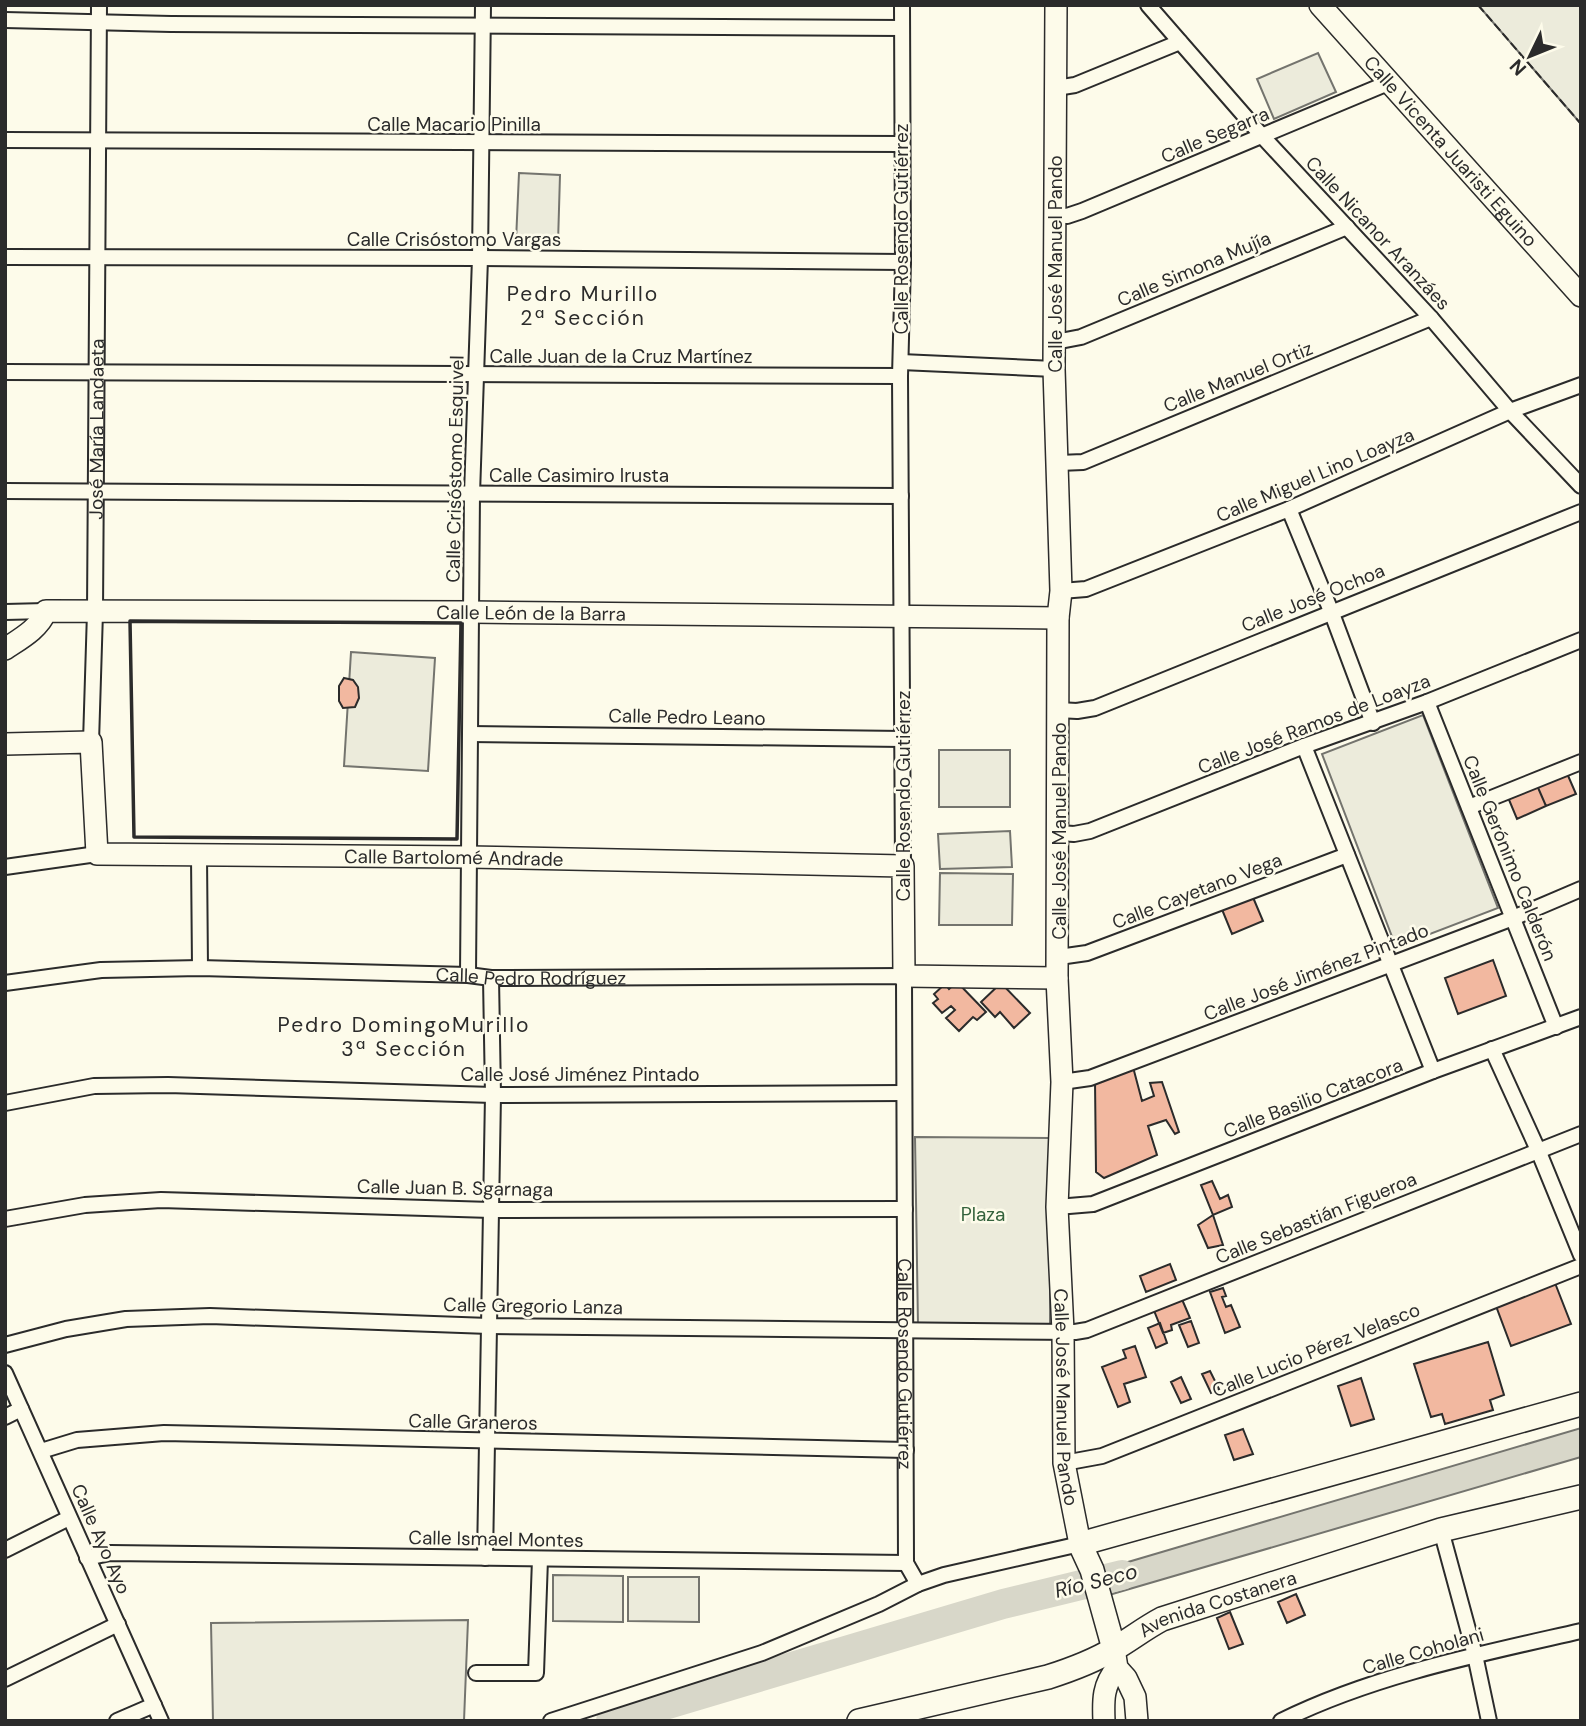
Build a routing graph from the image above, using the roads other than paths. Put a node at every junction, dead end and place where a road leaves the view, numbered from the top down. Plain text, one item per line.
1 (99, 5) edge
2 (483, 5) edge
3 (902, 5) edge
4 (1056, 5) edge
5 (1148, 5) edge
6 (1320, 5) edge
7 (5, 20) edge
8 (100, 22) junction
9 (483, 25) junction
10 (902, 29) junction
11 (1180, 41) junction
12 (1388, 83) junction
13 (1056, 88) junction
14 (1262, 136) junction
15 (5, 140) edge
16 (100, 141) junction
17 (482, 143) junction
18 (902, 144) junction
19 (1054, 215) junction
20 (1347, 227) junction
21 (5, 257) edge
22 (98, 258) junction
23 (480, 258) junction
24 (903, 262) junction
25 (1581, 296) edge
26 (1432, 318) junction
27 (1055, 342) junction
28 (901, 369) junction
29 (1054, 369) junction
30 (5, 372) edge
31 (97, 373) junction
32 (476, 374) junction
33 (1581, 385) edge
34 (1510, 411) junction
35 (1059, 463) junction
36 (1581, 486) edge
37 (5, 491) edge
38 (95, 493) junction
39 (472, 494) junction
40 (901, 496) junction
41 (1289, 509) junction
42 (1581, 512) edge
43 (1061, 591) junction
44 (46, 611) junction
45 (1331, 611) junction
46 (5, 612) edge
47 (95, 612) junction
48 (471, 612) junction
49 (902, 615) junction
50 (1058, 618) junction
51 (1581, 640) edge
52 (5, 649) edge
53 (1427, 702) junction
54 (1058, 710) junction
55 (1373, 723) junction
56 (470, 734) junction
57 (903, 739) junction
58 (91, 742) junction
59 (5, 744) edge
60 (1304, 746) junction
61 (1581, 762) edge
62 (1469, 807) junction
63 (1059, 833) junction
64 (97, 854) junction
65 (1347, 855) junction
66 (199, 856) junction
67 (469, 858) junction
68 (903, 866) junction
69 (5, 867) edge
70 (1581, 889) edge
71 (1513, 918) junction
72 (1391, 964) junction
73 (1058, 967) junction
74 (200, 968) junction
75 (468, 975) junction
76 (904, 976) junction
77 (491, 978) junction
78 (5, 984) edge
79 (1581, 1017) edge
80 (1556, 1027) junction
81 (1492, 1049) junction
82 (1433, 1071) junction
83 (1062, 1082) junction
84 (904, 1093) junction
85 (492, 1095) junction
86 (5, 1104) edge
87 (1581, 1134) edge
88 (1538, 1150) junction
89 (1057, 1207) junction
90 (905, 1209) junction
91 (491, 1210) junction
92 (5, 1219) edge
93 (1581, 1255) edge
94 (1581, 1266) edge
95 (489, 1326) junction
96 (905, 1330) junction
97 (1063, 1331) junction
98 (5, 1345) edge
99 (5, 1373) edge
100 (1581, 1404) edge
101 (22, 1409) junction
102 (5, 1417) edge
103 (487, 1441) junction
104 (906, 1450) junction
105 (41, 1451) junction
106 (1064, 1463) junction
107 (1581, 1497) edge
108 (69, 1518) junction
109 (1441, 1530) junction
110 (1080, 1544) junction
111 (5, 1550) edge
112 (87, 1558) junction
113 (485, 1558) junction
114 (540, 1559) junction
115 (906, 1563) junction
116 (918, 1584) junction
117 (118, 1624) junction
118 (1581, 1631) edge
119 (1475, 1655) junction
120 (1115, 1658) junction
121 (476, 1673) dead end
122 (5, 1679) edge
123 (154, 1705) junction
124 (117, 1721) edge
125 (161, 1721) edge
126 (551, 1721) edge
127 (859, 1721) edge
128 (1104, 1721) edge
129 (1137, 1721) edge
130 (1281, 1721) edge
131 (1489, 1721) edge

1 - 8 street, José María Landaeta
2 - 9 street, Calle Crisóstomo Esquivel
3 - 10 street, Calle Rosendo Gutiérrez
4 - 13 street, Calle José Manuel Pando
5 - 11 street, Calle Nicanor Aranzáes
6 - 12 street, Calle Vicenta Juaristi Eguino
7 - 8 street
8 - 9 street
8 - 16 street, José María Landaeta
9 - 10 street
9 - 17 street, Calle Crisóstomo Esquivel
10 - 18 street, Calle Rosendo Gutiérrez
11 - 13 street
11 - 14 street, Calle Nicanor Aranzáes
12 - 14 street, Calle Segarra
12 - 25 street, Calle Vicenta Juaristi Eguino
13 - 19 street, Calle José Manuel Pando
14 - 19 street, Calle Segarra
14 - 20 street, Calle Nicanor Aranzáes
15 - 16 street, Calle Macario Pinilla
16 - 17 street, Calle Macario Pinilla
16 - 22 street, José María Landaeta
17 - 18 street, Calle Macario Pinilla
17 - 23 street, Calle Crisóstomo Esquivel
18 - 24 street, Calle Rosendo Gutiérrez
19 - 27 street, Calle José Manuel Pando
20 - 26 street, Calle Nicanor Aranzáes
20 - 27 street, Calle Simona Mujía
21 - 22 street, Calle Crisóstomo Vargas
22 - 23 street, Calle Crisóstomo Vargas
22 - 31 street, José María Landaeta
23 - 24 street, Calle Crisóstomo Vargas
23 - 32 street, Calle Crisóstomo Esquivel
24 - 28 street, Calle Rosendo Gutiérrez
26 - 34 street, Calle Nicanor Aranzáes
26 - 35 street, Calle Manuel Ortiz
27 - 29 street, Calle José Manuel Pando
28 - 29 street, Calle Juan de la Cruz Martínez
28 - 32 street, Calle Juan de la Cruz Martínez
28 - 40 street, Calle Rosendo Gutiérrez
29 - 35 street, Calle José Manuel Pando
30 - 31 street, Calle Juan de la Cruz Martínez
31 - 32 street, Calle Juan de la Cruz Martínez
31 - 38 street, José María Landaeta
32 - 39 street, Calle Crisóstomo Esquivel
33 - 34 street, Calle Miguel Lino Loayza
34 - 36 street, Calle Nicanor Aranzáes
34 - 41 street, Calle Miguel Lino Loayza
35 - 43 street, Calle José Manuel Pando
37 - 38 street, Calle Casimiro Irusta
38 - 39 street, Calle Casimiro Irusta
38 - 47 street, José María Landaeta
39 - 40 street, Calle Casimiro Irusta
39 - 48 street, Calle Crisóstomo Esquivel
40 - 49 street, Calle Rosendo Gutiérrez
41 - 43 street, Calle Miguel Lino Loayza
41 - 45 street
42 - 45 street, Calle José Ochoa
43 - 50 street, Calle José Manuel Pando
44 - 46 street, Calle León de la Barra
44 - 47 street, Calle León de la Barra
44 - 52 street
45 - 54 street, Calle José Ochoa
45 - 55 street
47 - 48 street, Calle León de la Barra
47 - 58 street, José María Landaeta
48 - 49 street, Calle León de la Barra
48 - 56 street, Calle Crisóstomo Esquivel
49 - 50 street, Calle León de la Barra
49 - 57 street, Calle Rosendo Gutiérrez
50 - 54 street, Calle José Manuel Pando
51 - 53 street, Calle José Ramos de Loayza
53 - 55 street, Calle José Ramos de Loayza
53 - 62 street, Calle Gerónimo Calderón
54 - 63 street, Calle José Manuel Pando
55 - 60 street, Calle José Ramos de Loayza
56 - 57 street, Calle Pedro Leano
56 - 67 street, Calle Crisóstomo Esquivel
57 - 68 street, Calle Rosendo Gutiérrez
58 - 59 street
58 - 64 street, José María Landaeta
60 - 63 street, Calle José Ramos de Loayza
60 - 65 street
61 - 62 street
62 - 71 street, Calle Gerónimo Calderón
63 - 73 street, Calle José Manuel Pando
64 - 66 street, Calle Bartolomé Andrade
64 - 69 street, Calle Bartolomé Andrade
65 - 72 street
65 - 73 street, Calle Cayetano Vega
66 - 67 street, Calle Bartolomé Andrade
66 - 74 street
67 - 68 street, Calle Bartolomé Andrade
67 - 75 street, Calle Crisóstomo Esquivel
68 - 76 street, Calle Rosendo Gutiérrez
70 - 71 street, Calle José Jiménez Pintado
71 - 72 street, Calle José Jiménez Pintado
71 - 80 street, Calle Gerónimo Calderón
72 - 82 street
72 - 83 street, Calle José Jiménez Pintado
73 - 76 street, Calle Pedro Rodríguez
73 - 83 street, Calle José Manuel Pando
74 - 75 street, Calle Pedro Rodríguez
74 - 78 street, Calle Pedro Rodríguez
75 - 77 street, Calle Pedro Rodríguez
76 - 77 street, Calle Pedro Rodríguez
76 - 84 street, Calle Rosendo Gutiérrez
77 - 85 street
79 - 80 street, Calle Basilio Catacora
80 - 81 street, Calle Basilio Catacora
81 - 82 street, Calle Basilio Catacora
81 - 88 street
82 - 89 street, Calle Basilio Catacora
83 - 89 street, Calle José Manuel Pando
84 - 85 street, Calle José Jiménez Pintado
84 - 90 street, Calle Rosendo Gutiérrez
85 - 86 street, Calle José Jiménez Pintado
85 - 91 street
87 - 88 street, Calle Sebastián Figueroa
88 - 93 street
88 - 97 street, Calle Sebastián Figueroa
89 - 97 street, Calle José Manuel Pando
90 - 91 street, Calle Juan B. Sgarnaga
90 - 96 street, Calle Rosendo Gutiérrez
91 - 92 street, Calle Juan B. Sgarnaga
91 - 95 street
94 - 106 street, Calle Lucio Pérez Velasco
95 - 96 street, Calle Gregorio Lanza
95 - 98 street, Calle Gregorio Lanza
95 - 103 street
96 - 97 street, Calle Gregorio Lanza
96 - 104 street, Calle Rosendo Gutiérrez
97 - 106 street, Calle José Manuel Pando
99 - 101 street, Calle Ayo Ayo
100 - 110 main road
101 - 102 street
101 - 105 street, Calle Ayo Ayo
103 - 104 street, Calle Graneros
103 - 105 street, Calle Graneros
103 - 113 street
104 - 115 street, Calle Rosendo Gutiérrez
105 - 108 street, Calle Ayo Ayo
106 - 110 street, Calle José Manuel Pando
107 - 109 main road, Avenida Costanera
108 - 111 street
108 - 112 street, Calle Ayo Ayo
109 - 119 street
109 - 120 main road, Avenida Costanera
110 - 116 street
110 - 120 main road, Calle José Manuel Pando
112 - 113 street, Calle Ismael Montes
112 - 117 street, Calle Ayo Ayo
113 - 114 street, Calle Ismael Montes
114 - 115 street, Calle Ismael Montes
114 - 121 street
115 - 116 street, Calle Rosendo Gutiérrez
116 - 126 street
117 - 122 street
117 - 123 street, Calle Ayo Ayo
118 - 119 street, Calle Coholani
119 - 130 street, Calle Coholani
119 - 131 street
120 - 127 main road, Avenida Costanera
120 - 128 street
120 - 129 street
123 - 124 street
123 - 125 street, Calle Ayo Ayo

